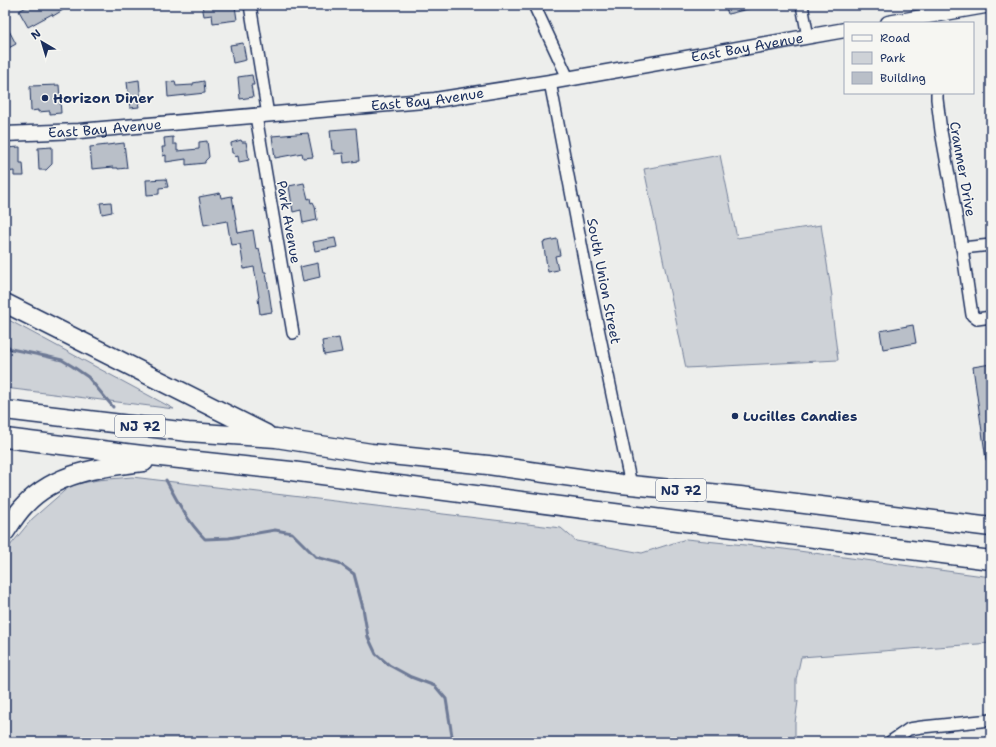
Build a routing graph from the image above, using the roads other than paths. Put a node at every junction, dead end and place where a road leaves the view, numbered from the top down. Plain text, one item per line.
1 (250, 5) edge
2 (534, 5) edge
3 (802, 5) edge
4 (991, 5) edge
5 (940, 19) edge
6 (901, 22) edge
7 (844, 30) edge
8 (808, 37) junction
9 (568, 78) junction
10 (550, 82) junction
11 (937, 94) edge
12 (262, 116) junction
13 (5, 134) edge
14 (991, 245) edge
15 (962, 248) junction
16 (5, 303) edge
17 (991, 317) edge
18 (293, 332) dead end
19 (5, 410) edge
20 (5, 438) edge
21 (276, 438) junction
22 (176, 458) junction
23 (631, 485) junction
24 (991, 527) edge
25 (5, 532) edge
26 (991, 560) edge
27 (991, 720) edge
28 (890, 742) edge

1 - 12 street, Park Avenue
2 - 9 street
3 - 8 street
4 - 5 street
5 - 6 street
7 - 8 street, East Bay Avenue
8 - 9 street, East Bay Avenue
9 - 10 street, East Bay Avenue
10 - 12 street, East Bay Avenue
10 - 23 street, South Union Street
11 - 15 street, Cranmer Drive
12 - 13 street, East Bay Avenue
12 - 18 street, Park Avenue
14 - 15 street
15 - 17 street, Cranmer Drive
16 - 21 highway
19 - 21 highway, NJ 72
20 - 22 highway, NJ 72
21 - 23 highway, NJ 72
22 - 25 highway
22 - 26 highway, NJ 72
23 - 24 highway, NJ 72
27 - 28 street

